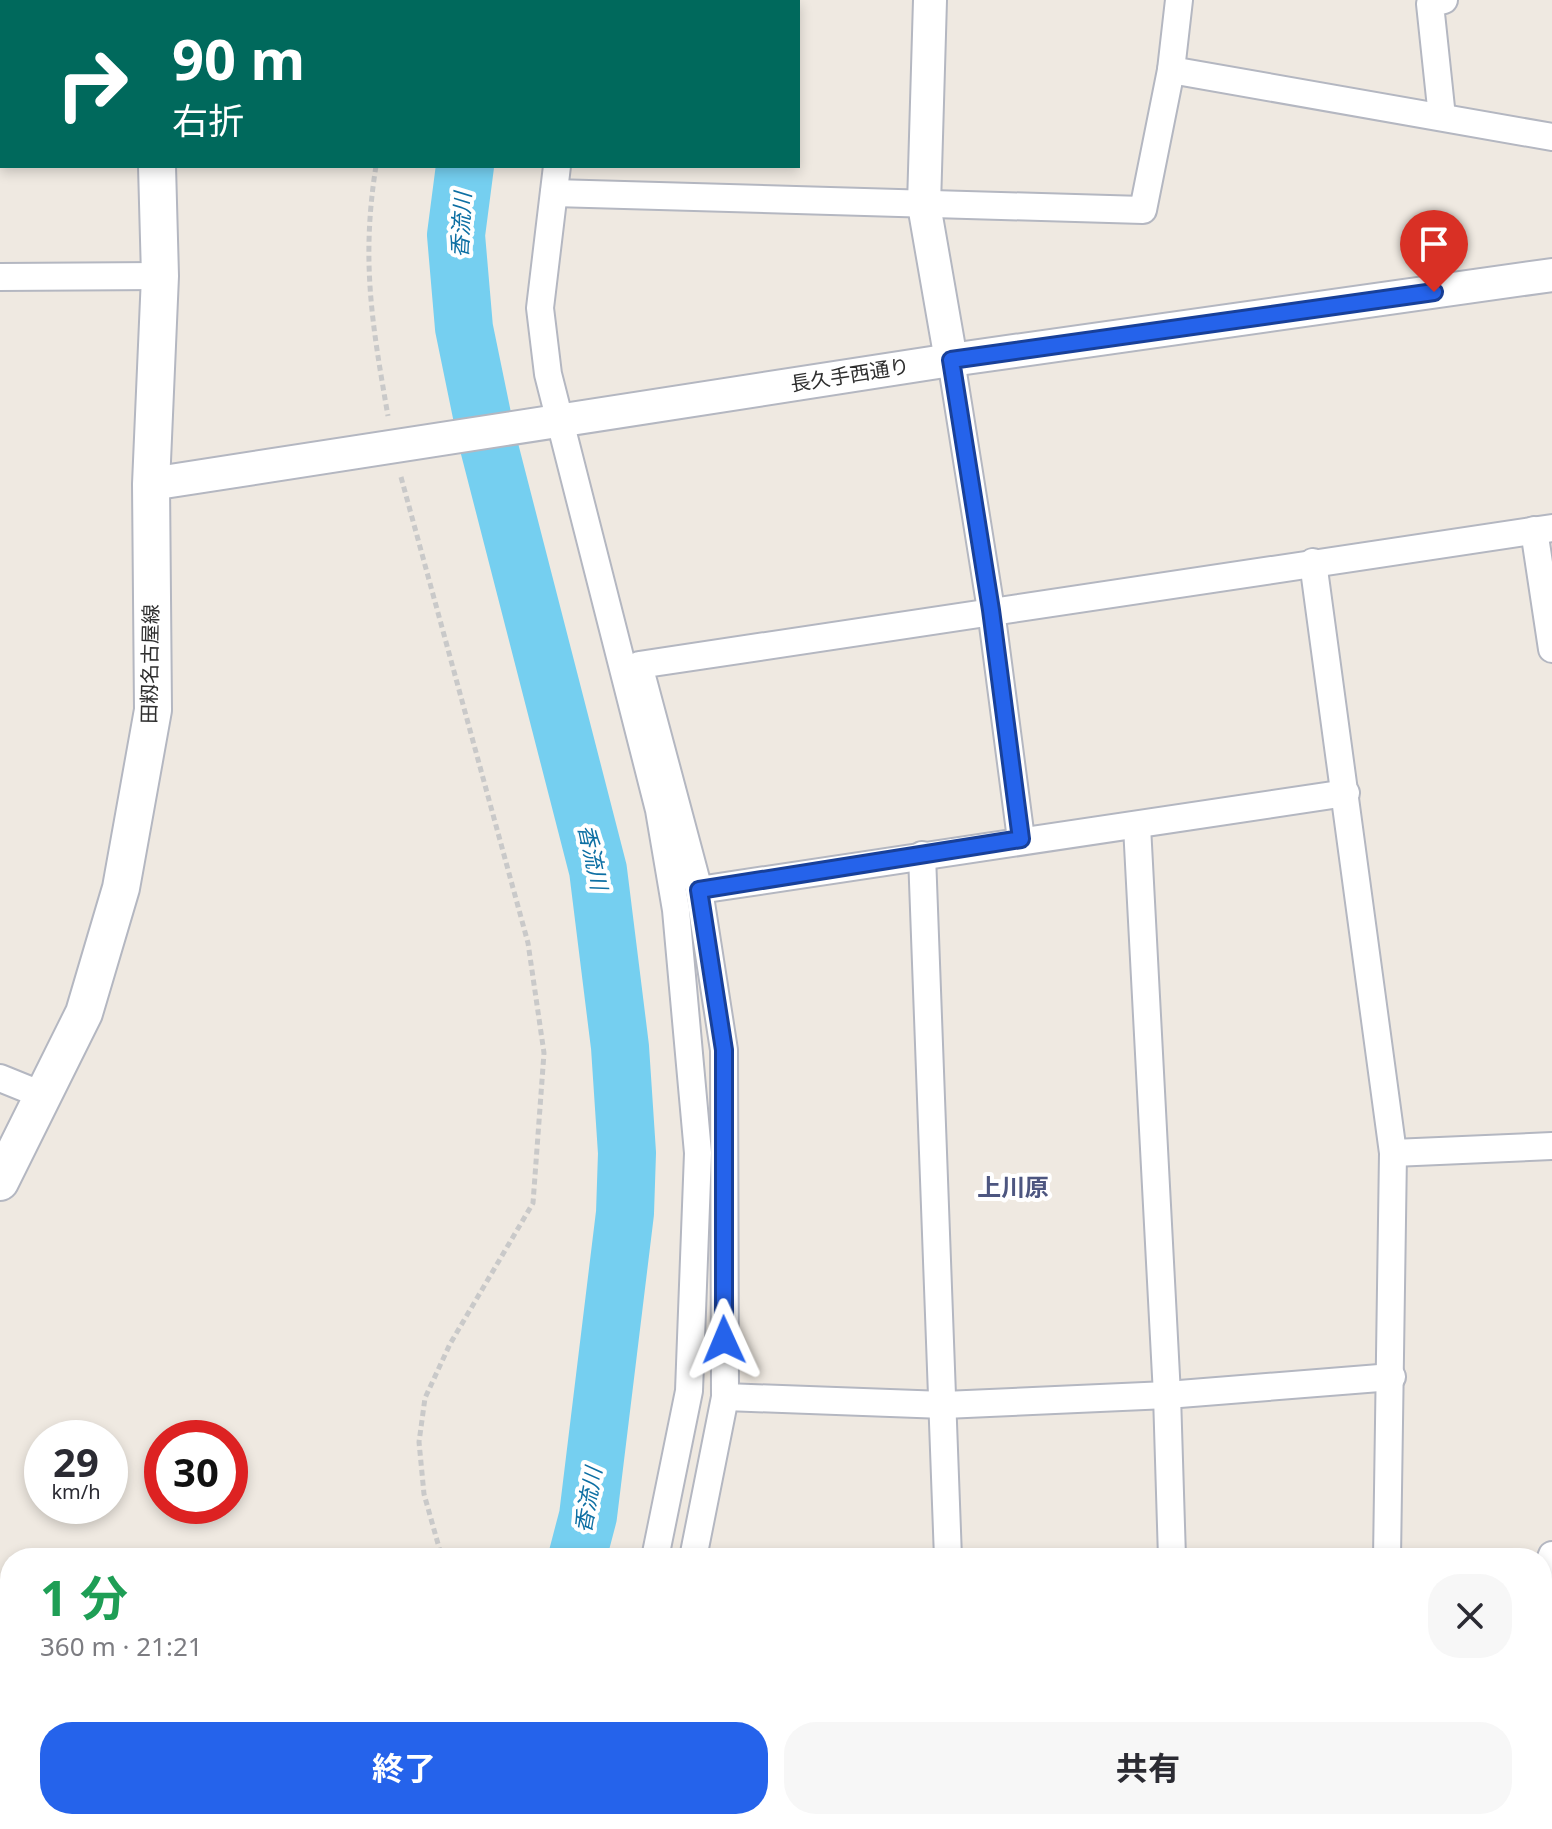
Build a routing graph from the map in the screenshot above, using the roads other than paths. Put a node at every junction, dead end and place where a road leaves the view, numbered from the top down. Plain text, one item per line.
1 (930, 0) edge
2 (1179, 0) edge
3 (1444, 0) edge
4 (1171, 70) junction
5 (1442, 117) junction
6 (1552, 137) edge
7 (157, 168) edge
8 (557, 168) edge
9 (554, 193) junction
10 (924, 205) junction
11 (1552, 275) edge
12 (160, 276) junction
13 (0, 277) edge
14 (951, 360) junction
15 (551, 421) junction
16 (151, 484) junction
17 (1543, 529) edge
18 (1313, 562) junction
19 (991, 610) junction
20 (1552, 649) edge
21 (1346, 793) junction
22 (1137, 826) junction
23 (1021, 839) junction
24 (922, 855) junction
25 (699, 890) junction
26 (0, 1078) edge
27 (42, 1095) junction
28 (1552, 1146) edge
29 (1393, 1153) junction
30 (0, 1182) edge
31 (1392, 1377) junction
32 (1167, 1395) junction
33 (725, 1397) junction
34 (944, 1405) junction
35 (657, 1548) edge
36 (695, 1548) edge
37 (948, 1548) edge
38 (1172, 1548) edge
39 (1387, 1548) edge

1 - 10 street
2 - 4 street
3 - 5 street
4 - 5 street
4 - 10 street
5 - 6 street
7 - 12 main road, 田籾名古屋線
8 - 9 street
9 - 10 street
9 - 15 street
10 - 14 street
11 - 14 street, 長久手西通り
12 - 13 street
12 - 16 main road, 田籾名古屋線
14 - 15 street, 長久手西通り
14 - 19 street
15 - 16 street, 長久手西通り
15 - 35 street
16 - 27 main road, 田籾名古屋線
17 - 18 street
17 - 20 street
18 - 19 street
18 - 21 street
19 - 23 street
19 - 25 street
21 - 22 street
21 - 29 street
22 - 23 street
22 - 32 street
23 - 24 street
24 - 25 street
24 - 34 street
25 - 33 street
26 - 27 street
27 - 30 main road, 田籾名古屋線
28 - 29 street
29 - 31 street
31 - 32 street
31 - 39 street
32 - 34 street
32 - 38 street
33 - 34 street
33 - 36 street
34 - 37 street

